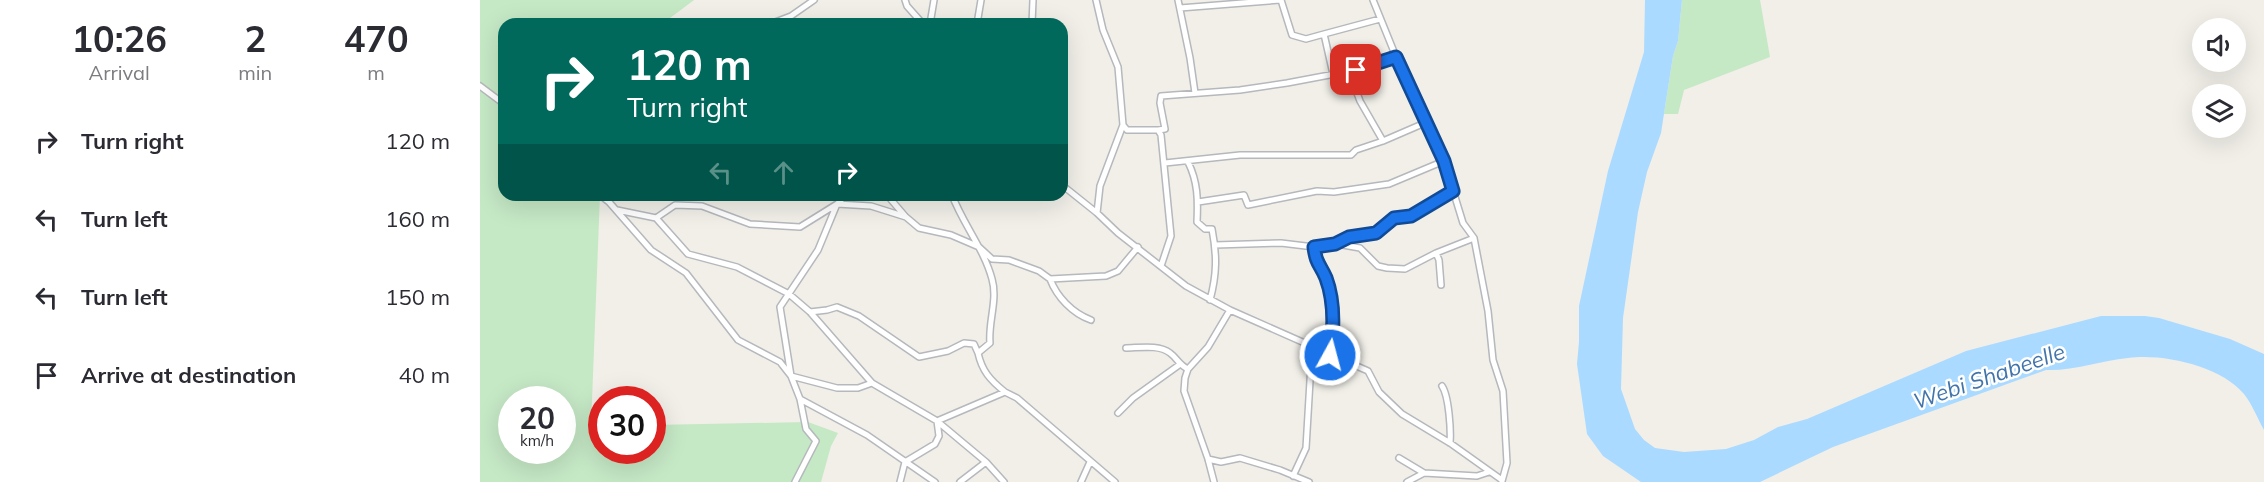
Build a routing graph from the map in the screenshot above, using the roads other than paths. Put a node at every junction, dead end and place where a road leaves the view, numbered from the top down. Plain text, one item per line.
1 (814, 0) edge
2 (905, 0) edge
3 (934, 0) edge
4 (981, 0) edge
5 (1033, 0) edge
6 (1096, 0) edge
7 (1178, 0) edge
8 (1280, 0) edge
9 (1373, 0) edge
10 (1180, 8) junction
11 (784, 18) edge
12 (918, 18) edge
13 (931, 18) edge
14 (978, 18) edge
15 (1032, 18) edge
16 (1380, 19) junction
17 (1324, 34) junction
18 (1396, 57) junction
19 (1333, 74) junction
20 (480, 86) edge
21 (1195, 93) junction
22 (498, 100) edge
23 (1426, 122) junction
24 (1124, 125) junction
25 (1158, 130) junction
26 (1383, 141) junction
27 (1444, 161) junction
28 (1188, 162) junction
29 (1165, 163) junction
30 (1068, 190) edge
31 (1453, 191) junction
32 (606, 201) edge
33 (840, 201) edge
34 (892, 201) edge
35 (954, 201) edge
36 (1198, 202) junction
37 (837, 204) junction
38 (616, 210) junction
39 (1097, 213) junction
40 (906, 217) junction
41 (656, 218) junction
42 (1474, 238) junction
43 (1335, 244) junction
44 (1215, 245) junction
45 (979, 247) junction
46 (1138, 247) junction
47 (1314, 247) junction
48 (1436, 253) junction
49 (1161, 266) junction
50 (1050, 279) junction
51 (1441, 285) dead end
52 (789, 294) junction
53 (1210, 300) junction
54 (1230, 310) junction
55 (810, 312) junction
56 (1091, 320) dead end
57 (1312, 347) junction
58 (1126, 348) dead end
59 (978, 353) junction
60 (1330, 355) junction
61 (1179, 365) junction
62 (1188, 369) junction
63 (791, 376) junction
64 (872, 383) junction
65 (1442, 386) dead end
66 (1005, 392) junction
67 (800, 399) junction
68 (1118, 413) dead end
69 (937, 421) junction
70 (1450, 443) junction
71 (1399, 458) dead end
72 (1208, 459) junction
73 (905, 462) junction
74 (986, 462) junction
75 (1090, 462) junction
76 (1489, 472) junction
77 (1424, 473) junction
78 (1293, 476) junction
79 (1502, 481) edge
80 (795, 482) edge
81 (900, 482) edge
82 (935, 482) edge
83 (960, 482) edge
84 (1004, 482) edge
85 (1081, 482) edge
86 (1115, 482) edge
87 (1214, 482) edge
88 (1309, 482) edge
89 (1407, 482) edge

1 - 11 street
2 - 12 street
3 - 13 street
4 - 14 street
5 - 15 street
6 - 24 street
7 - 10 street
8 - 10 street
8 - 17 street
9 - 16 street
10 - 21 street
16 - 17 street
16 - 18 street
17 - 19 street
18 - 19 street
18 - 23 street
19 - 21 street
19 - 26 street
20 - 22 street
21 - 25 street
23 - 26 street
23 - 27 street
24 - 25 street
24 - 39 street
25 - 29 street
26 - 28 street
27 - 31 street
27 - 36 street
28 - 29 street
28 - 36 street
29 - 49 street
30 - 39 street
31 - 42 street
31 - 43 street
32 - 38 street
33 - 37 street
34 - 40 street
35 - 45 street
36 - 44 street
37 - 40 street
37 - 41 street
37 - 52 street
38 - 41 street
38 - 63 street
39 - 46 street
40 - 45 street
41 - 52 street
42 - 48 street
42 - 79 street
43 - 47 street
43 - 48 street
44 - 47 street
44 - 53 street
45 - 50 street
45 - 59 street
46 - 49 street
46 - 50 street
47 - 60 street
48 - 51 street
49 - 53 street
50 - 56 street
52 - 55 street
52 - 63 street
53 - 54 street
54 - 57 street
54 - 62 street
55 - 59 street
55 - 64 street
57 - 60 street
57 - 78 street
58 - 61 street
59 - 66 street
60 - 70 street
61 - 62 street
61 - 68 street
62 - 72 street
63 - 64 street
63 - 67 street
64 - 69 street
65 - 70 street
66 - 69 street
66 - 75 street
67 - 73 street
67 - 80 street
69 - 73 street
69 - 74 street
70 - 76 street
71 - 77 street
72 - 78 street
72 - 87 street
73 - 81 street
73 - 82 street
74 - 83 street
74 - 84 street
75 - 85 street
75 - 86 street
76 - 77 street
76 - 79 street
77 - 89 street
78 - 88 street

